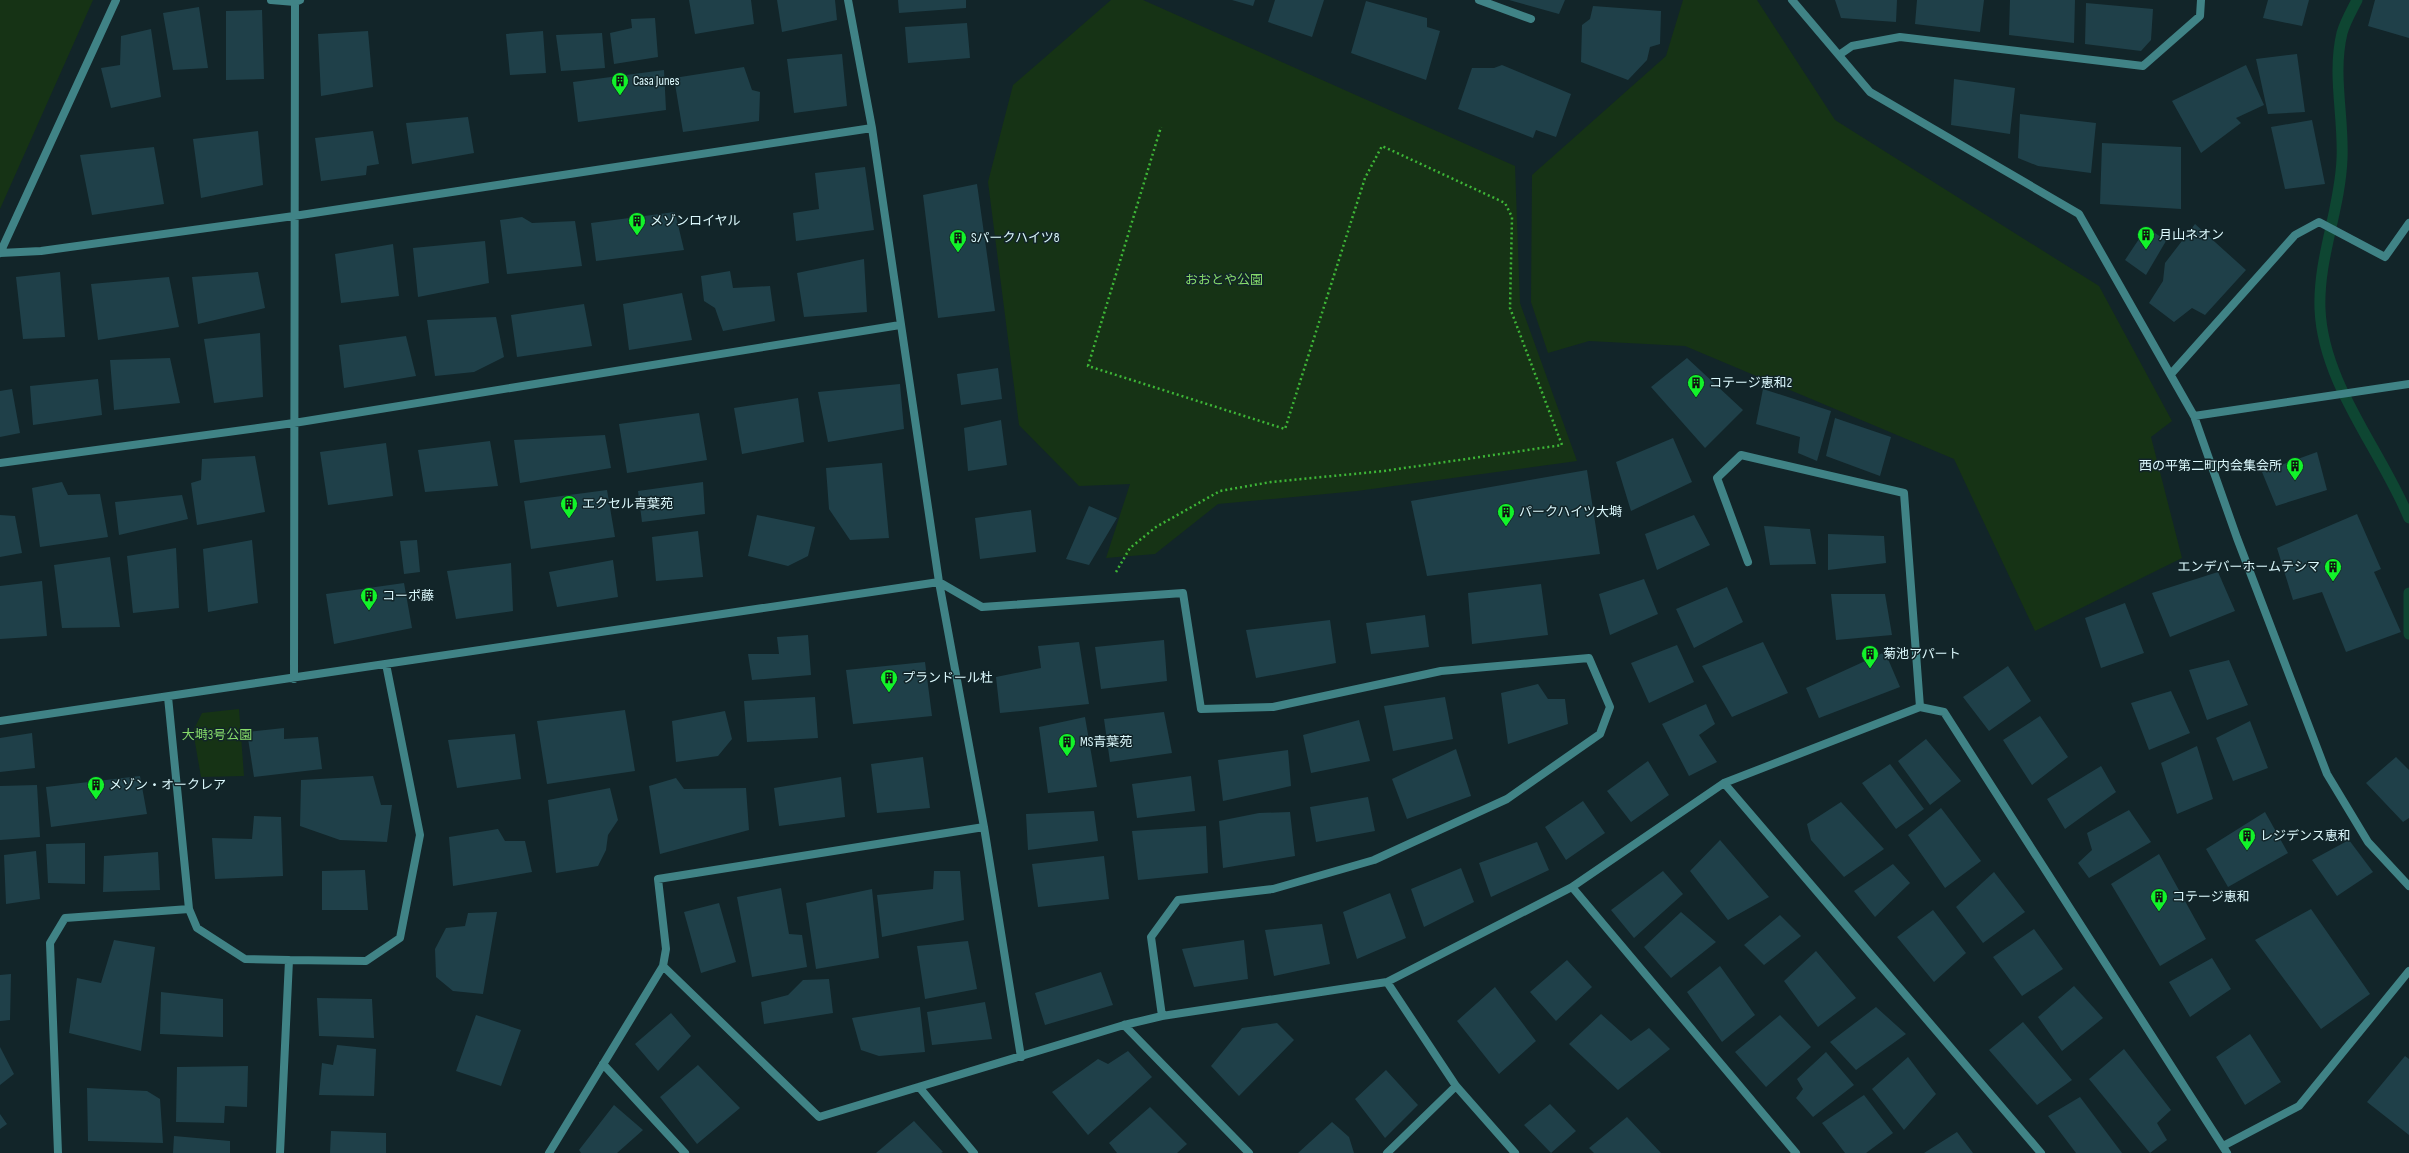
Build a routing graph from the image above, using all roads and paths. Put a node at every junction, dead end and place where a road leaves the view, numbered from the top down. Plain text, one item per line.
1 (116, 0) edge
2 (271, 0) edge
3 (848, 0) edge
4 (1479, 0) edge
5 (1792, 0) edge
6 (2201, 0) edge
7 (298, 1) edge
8 (1531, 18) dead end
9 (1839, 55) junction
10 (1161, 127) dead end
11 (872, 128) junction
12 (294, 216) junction
13 (2409, 223) edge
14 (0, 253) edge
15 (900, 325) junction
16 (2171, 374) junction
17 (2409, 384) edge
18 (2194, 416) junction
19 (294, 423) junction
20 (0, 463) edge
21 (1748, 562) dead end
22 (939, 582) junction
23 (1113, 598) junction
24 (386, 664) junction
25 (294, 679) junction
26 (168, 697) junction
27 (1920, 707) junction
28 (0, 721) edge
29 (1724, 783) junction
30 (984, 827) junction
31 (2409, 886) edge
32 (1572, 887) junction
33 (189, 908) junction
34 (289, 960) junction
35 (663, 966) junction
36 (2409, 972) edge
37 (1387, 982) junction
38 (1162, 1016) junction
39 (1124, 1025) junction
40 (1021, 1057) junction
41 (603, 1064) junction
42 (1456, 1086) junction
43 (919, 1087) junction
44 (2225, 1149) edge
45 (58, 1153) edge
46 (280, 1153) edge
47 (549, 1153) edge
48 (685, 1153) edge
49 (974, 1153) edge
50 (1249, 1153) edge
51 (1387, 1153) edge
52 (1515, 1153) edge
53 (1796, 1153) edge
54 (2041, 1153) edge

1 - 14 street
2 - 7 street
3 - 11 street
4 - 8 street
5 - 9 street
6 - 9 street
7 - 12 street
9 - 16 street
10 - 23 path
11 - 12 street
11 - 15 street
12 - 14 street
12 - 19 street
13 - 16 street
15 - 19 street
15 - 22 street
16 - 18 street
17 - 18 street
18 - 31 street
19 - 20 street
19 - 25 street
21 - 27 street
22 - 23 street
22 - 24 street
22 - 30 street
23 - 38 street
24 - 25 street
24 - 34 street
25 - 26 street
26 - 28 street
26 - 33 street
27 - 29 street
27 - 44 street
29 - 32 street
29 - 54 street
30 - 35 street
30 - 40 street
32 - 37 street
32 - 53 street
33 - 34 street
33 - 45 street
34 - 46 street
35 - 41 street
35 - 43 street
36 - 44 street
37 - 38 street
37 - 42 street
38 - 39 street
39 - 40 street
39 - 50 street
40 - 43 street
41 - 47 street
41 - 48 street
42 - 51 street
42 - 52 street
43 - 49 street

